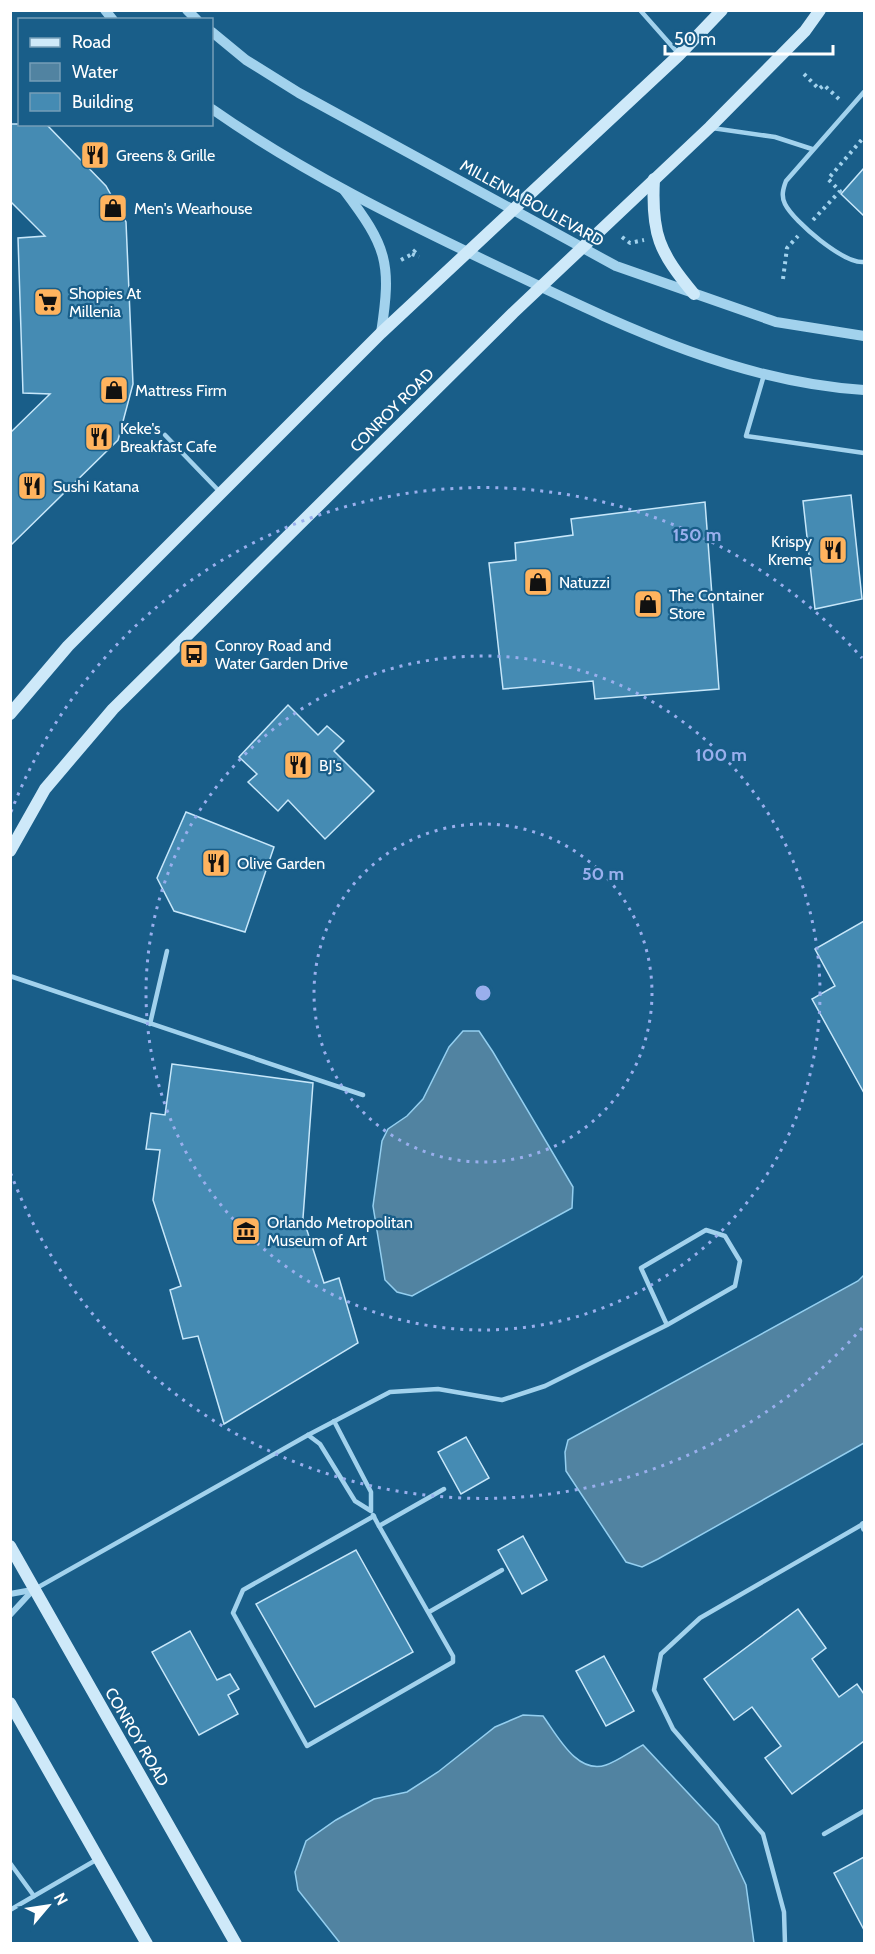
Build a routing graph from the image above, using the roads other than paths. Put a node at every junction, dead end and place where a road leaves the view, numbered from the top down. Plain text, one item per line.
1 (640, 10) edge
2 (722, 10) edge
3 (820, 10) edge
4 (213, 33) edge
5 (679, 55) junction
6 (864, 92) edge
7 (213, 110) edge
8 (710, 127) junction
9 (812, 149) junction
10 (654, 179) junction
11 (342, 188) junction
12 (511, 211) junction
13 (581, 248) junction
14 (467, 252) junction
15 (864, 262) edge
16 (541, 287) junction
17 (694, 294) junction
18 (381, 333) junction
19 (864, 336) edge
20 (764, 375) junction
21 (864, 390) edge
22 (165, 435) dead end
23 (864, 453) edge
24 (222, 495) junction
25 (10, 714) edge
26 (10, 851) edge
27 (167, 951) dead end
28 (10, 976) edge
29 (150, 1024) junction
30 (363, 1095) dead end
31 (667, 1325) junction
32 (334, 1421) junction
33 (308, 1435) junction
34 (444, 1489) dead end
35 (372, 1514) junction
36 (380, 1526) junction
37 (864, 1527) edge
38 (10, 1546) edge
39 (502, 1570) dead end
40 (33, 1590) junction
41 (10, 1594) edge
42 (429, 1612) junction
43 (10, 1615) edge
44 (10, 1703) edge
45 (864, 1811) edge
46 (824, 1834) dead end
47 (99, 1858) junction
48 (10, 1863) edge
49 (34, 1896) junction
50 (10, 1910) edge
51 (147, 1944) edge
52 (236, 1944) edge
53 (785, 1944) edge

1 - 5 lane
2 - 5 main road
3 - 8 main road, CONROY ROAD
4 - 12 street, MILLENIA BOULEVARD
5 - 12 main road
6 - 9 lane
7 - 11 street
8 - 9 lane
8 - 10 main road, CONROY ROAD
9 - 15 lane
10 - 13 main road, CONROY ROAD
10 - 17 main road
11 - 14 street
11 - 18 street
12 - 13 street, MILLENIA BOULEVARD
12 - 14 main road
13 - 16 main road, CONROY ROAD
13 - 17 street, MILLENIA BOULEVARD
14 - 16 street
14 - 18 main road
16 - 20 street
16 - 26 main road, CONROY ROAD
17 - 19 street, MILLENIA BOULEVARD
18 - 24 main road
20 - 21 street
20 - 23 lane
22 - 24 lane
24 - 25 main road
27 - 29 lane
28 - 29 lane
29 - 30 lane
31 - 31 lane
31 - 32 lane
32 - 33 lane
32 - 35 lane
33 - 35 lane
33 - 40 lane
34 - 36 lane
35 - 36 lane
35 - 42 lane
36 - 42 lane
37 - 53 lane
38 - 40 main road, CONROY ROAD
39 - 42 lane
40 - 41 street
40 - 43 street
40 - 52 main road, CONROY ROAD
44 - 47 main road
45 - 46 lane
47 - 49 lane
47 - 51 main road
48 - 49 lane
49 - 50 lane

